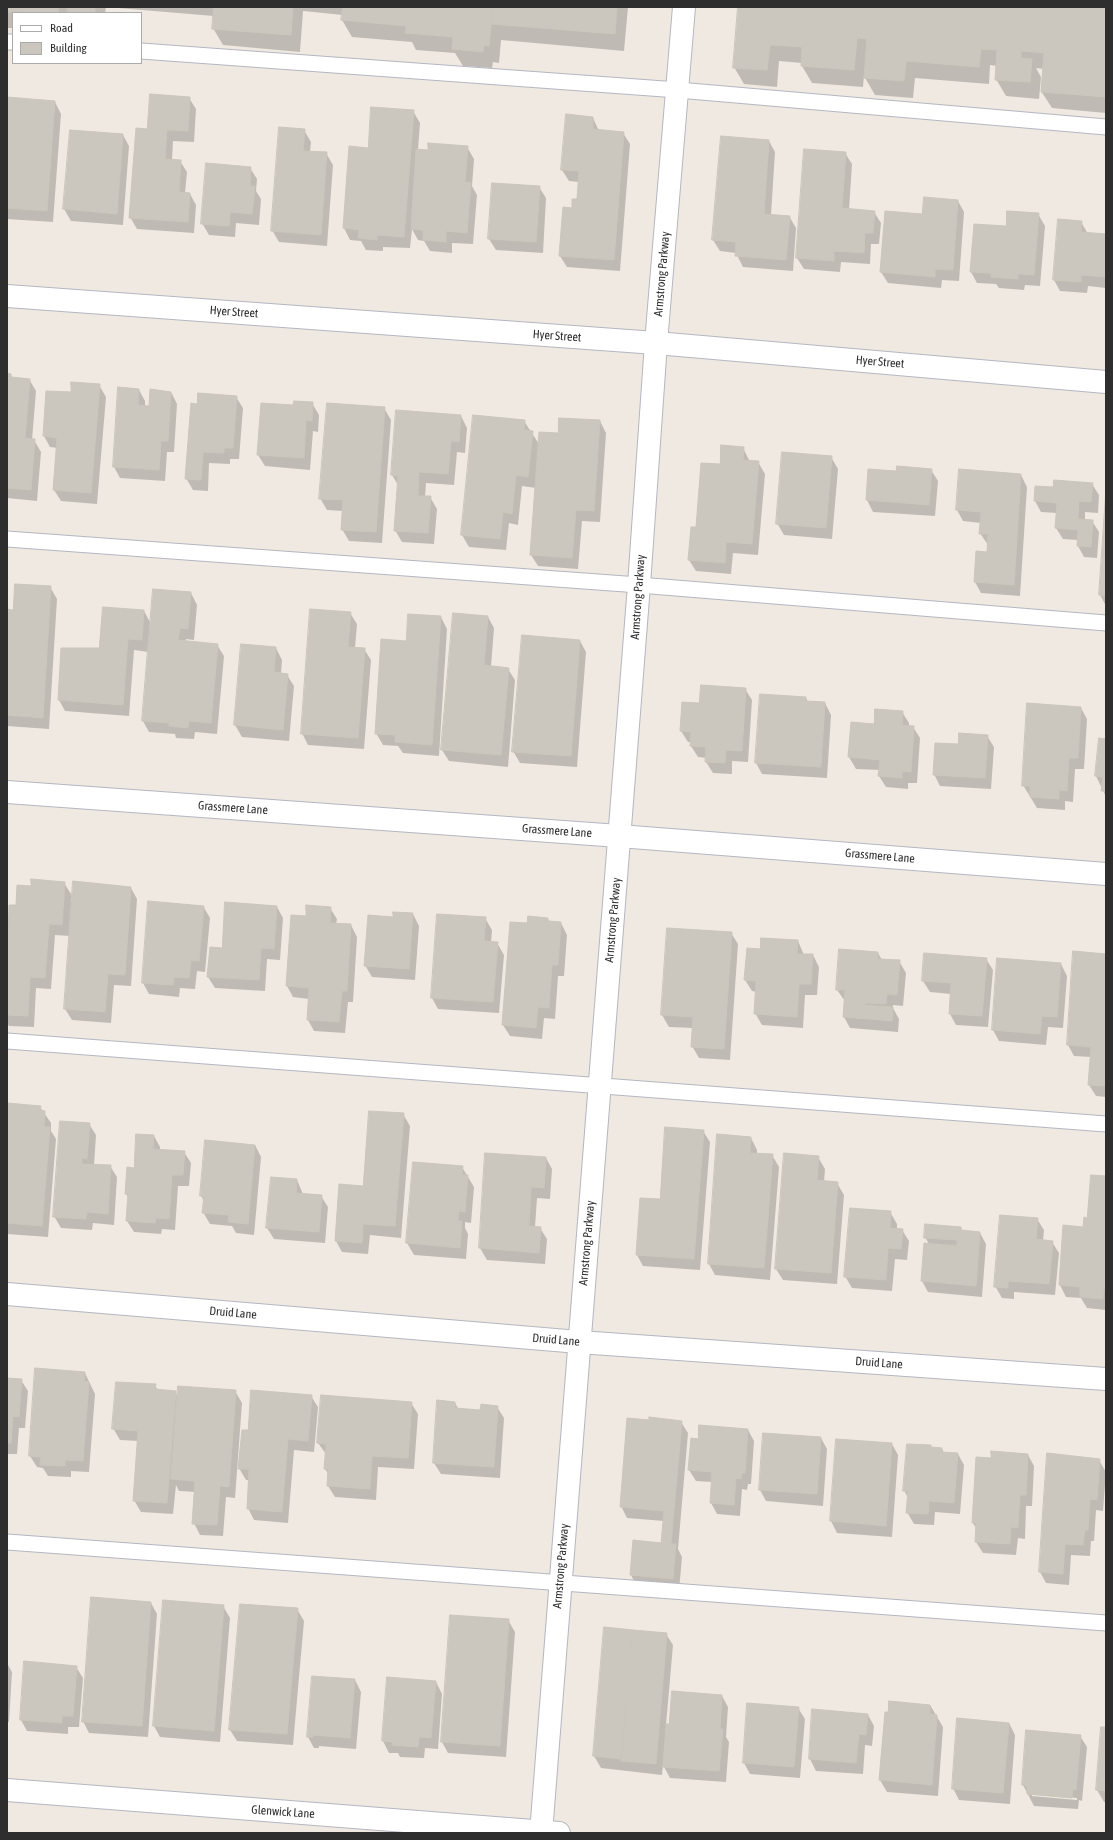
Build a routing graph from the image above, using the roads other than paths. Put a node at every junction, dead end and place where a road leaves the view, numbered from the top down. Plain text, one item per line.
1 (684, 7) edge
2 (142, 52) edge
3 (678, 90) junction
4 (1106, 127) edge
5 (7, 296) edge
6 (656, 343) junction
7 (1106, 382) edge
8 (7, 539) edge
9 (639, 585) junction
10 (1106, 623) edge
11 (7, 792) edge
12 (620, 836) junction
13 (1106, 874) edge
14 (7, 1041) edge
15 (599, 1085) junction
16 (1106, 1124) edge
17 (7, 1294) edge
18 (579, 1342) junction
19 (1106, 1379) edge
20 (7, 1542) edge
21 (559, 1582) junction
22 (1106, 1623) edge
23 (7, 1790) edge
24 (547, 1833) edge

1 - 3 street, Armstrong Parkway
2 - 3 lane
3 - 4 lane
3 - 6 street, Armstrong Parkway
5 - 6 street, Hyer Street
6 - 7 street, Hyer Street
6 - 9 street, Armstrong Parkway
8 - 9 lane
9 - 10 lane
9 - 12 street, Armstrong Parkway
11 - 12 street, Grassmere Lane
12 - 13 street, Grassmere Lane
12 - 15 street, Armstrong Parkway
14 - 15 lane
15 - 16 lane
15 - 18 street, Armstrong Parkway
17 - 18 street, Druid Lane
18 - 19 street, Druid Lane
18 - 21 street, Armstrong Parkway
20 - 21 lane
21 - 22 lane
21 - 24 street, Armstrong Parkway
23 - 24 street, Glenwick Lane

